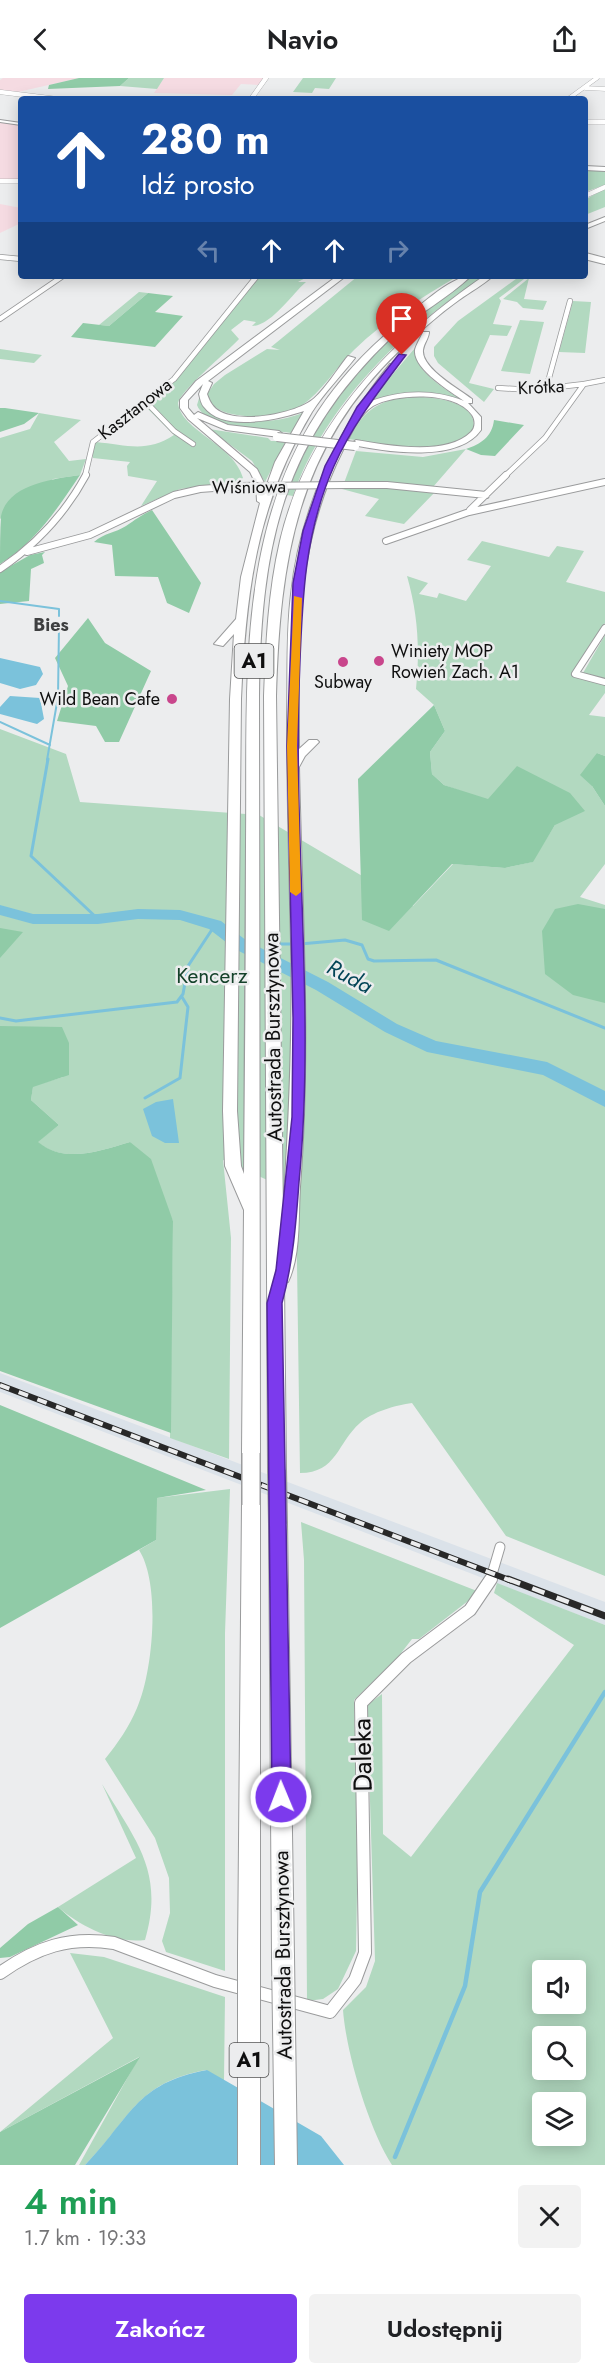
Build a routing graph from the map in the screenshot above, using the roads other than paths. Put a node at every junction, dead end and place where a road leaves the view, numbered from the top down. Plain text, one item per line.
1 (266, 78) edge
2 (597, 78) edge
3 (585, 88) junction
4 (605, 89) edge
5 (0, 92) edge
6 (33, 96) edge
7 (253, 96) edge
8 (573, 96) edge
9 (0, 121) edge
10 (588, 122) edge
11 (605, 122) edge
12 (18, 123) edge
13 (588, 168) edge
14 (605, 169) edge
15 (0, 181) edge
16 (18, 181) edge
17 (605, 187) edge
18 (588, 195) edge
19 (595, 213) dead end
20 (588, 216) edge
21 (605, 219) edge
22 (588, 226) edge
23 (0, 257) edge
24 (588, 257) edge
25 (18, 259) edge
26 (605, 261) edge
27 (59, 279) edge
28 (255, 279) edge
29 (338, 279) edge
30 (346, 279) edge
31 (461, 279) edge
32 (462, 279) edge
33 (485, 279) edge
34 (498, 279) edge
35 (570, 301) dead end
36 (0, 319) edge
37 (383, 328) dead end
38 (426, 334) junction
39 (361, 348) dead end
40 (605, 380) edge
41 (208, 383) junction
42 (584, 384) junction
43 (498, 388) dead end
44 (546, 389) junction
45 (316, 399) junction
46 (146, 402) junction
47 (356, 416) junction
48 (196, 421) junction
49 (278, 435) junction
50 (193, 444) dead end
51 (355, 445) junction
52 (605, 482) edge
53 (486, 495) junction
54 (262, 504) junction
55 (469, 512) junction
56 (386, 541) dead end
57 (24, 553) junction
58 (0, 569) edge
59 (240, 621) junction
60 (605, 628) edge
61 (219, 644) dead end
62 (575, 674) joint
63 (605, 682) edge
64 (313, 742) dead end
65 (293, 767) junction
66 (252, 1217) junction
67 (275, 1303) junction
68 (500, 1547) dead end
69 (0, 1973) edge
70 (249, 2165) edge
71 (286, 2165) edge

1 - 7 street
2 - 3 street
3 - 4 street
3 - 8 street
5 - 6 street
9 - 12 main road
10 - 11 street
13 - 14 main road
15 - 16 street
17 - 18 street
19 - 20 highway
21 - 22 highway
23 - 25 street
24 - 26 street
27 - 36 street
28 - 46 street, Kasztanowa
29 - 48 highway
30 - 41 highway
31 - 37 highway
32 - 66 highway, Autostrada Bursztynowa / A1
33 - 67 highway, Autostrada Bursztynowa / A1
34 - 38 highway
35 - 44 street
38 - 47 highway
38 - 51 highway
39 - 45 highway
40 - 42 street
41 - 45 highway
41 - 49 highway
42 - 44 street, Krótka
42 - 53 street
43 - 44 street, Krótka
45 - 54 highway
46 - 50 street
46 - 57 street, Kasztanowa
47 - 51 highway
47 - 65 highway
48 - 49 highway
48 - 54 highway
49 - 51 highway, bridge
52 - 55 street
53 - 55 street
53 - 57 street, Wiśniowa, bridge
54 - 59 highway
55 - 56 street
57 - 58 street, Kasztanowa
59 - 61 highway
59 - 66 highway
60 - 62 street
62 - 63 street
64 - 65 highway
65 - 67 highway
66 - 70 highway, Autostrada Bursztynowa / A1, bridge
67 - 71 highway, Autostrada Bursztynowa / A1, bridge
68 - 69 street, Daleka

